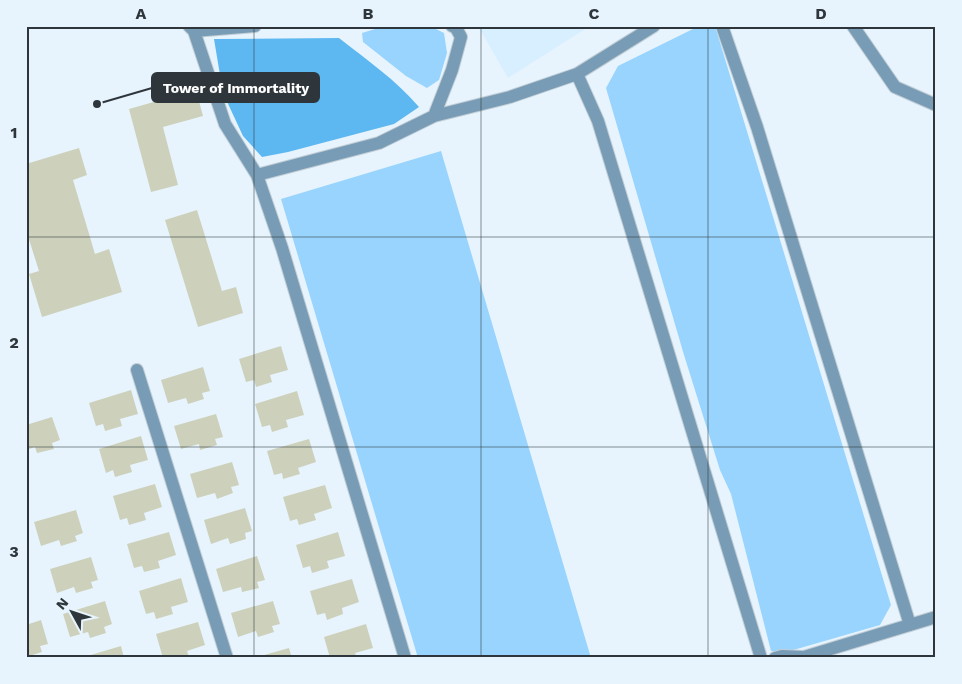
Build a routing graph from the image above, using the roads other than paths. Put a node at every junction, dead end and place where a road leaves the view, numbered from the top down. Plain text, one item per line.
1 (255, 26) edge
2 (654, 26) edge
3 (722, 26) edge
4 (853, 26) edge
5 (455, 27) edge
6 (192, 29) edge
7 (577, 74) junction
8 (936, 105) edge
9 (434, 116) junction
10 (257, 175) junction
11 (137, 370) dead end
12 (936, 617) edge
13 (910, 625) junction
14 (227, 658) edge
15 (405, 658) edge
16 (761, 658) edge
17 (775, 658) edge

1 - 6 street
2 - 7 street
3 - 13 street
4 - 8 street
5 - 9 street
6 - 10 street
7 - 9 street
7 - 16 street
9 - 10 street
10 - 15 street
11 - 14 street
12 - 13 street
13 - 17 street

